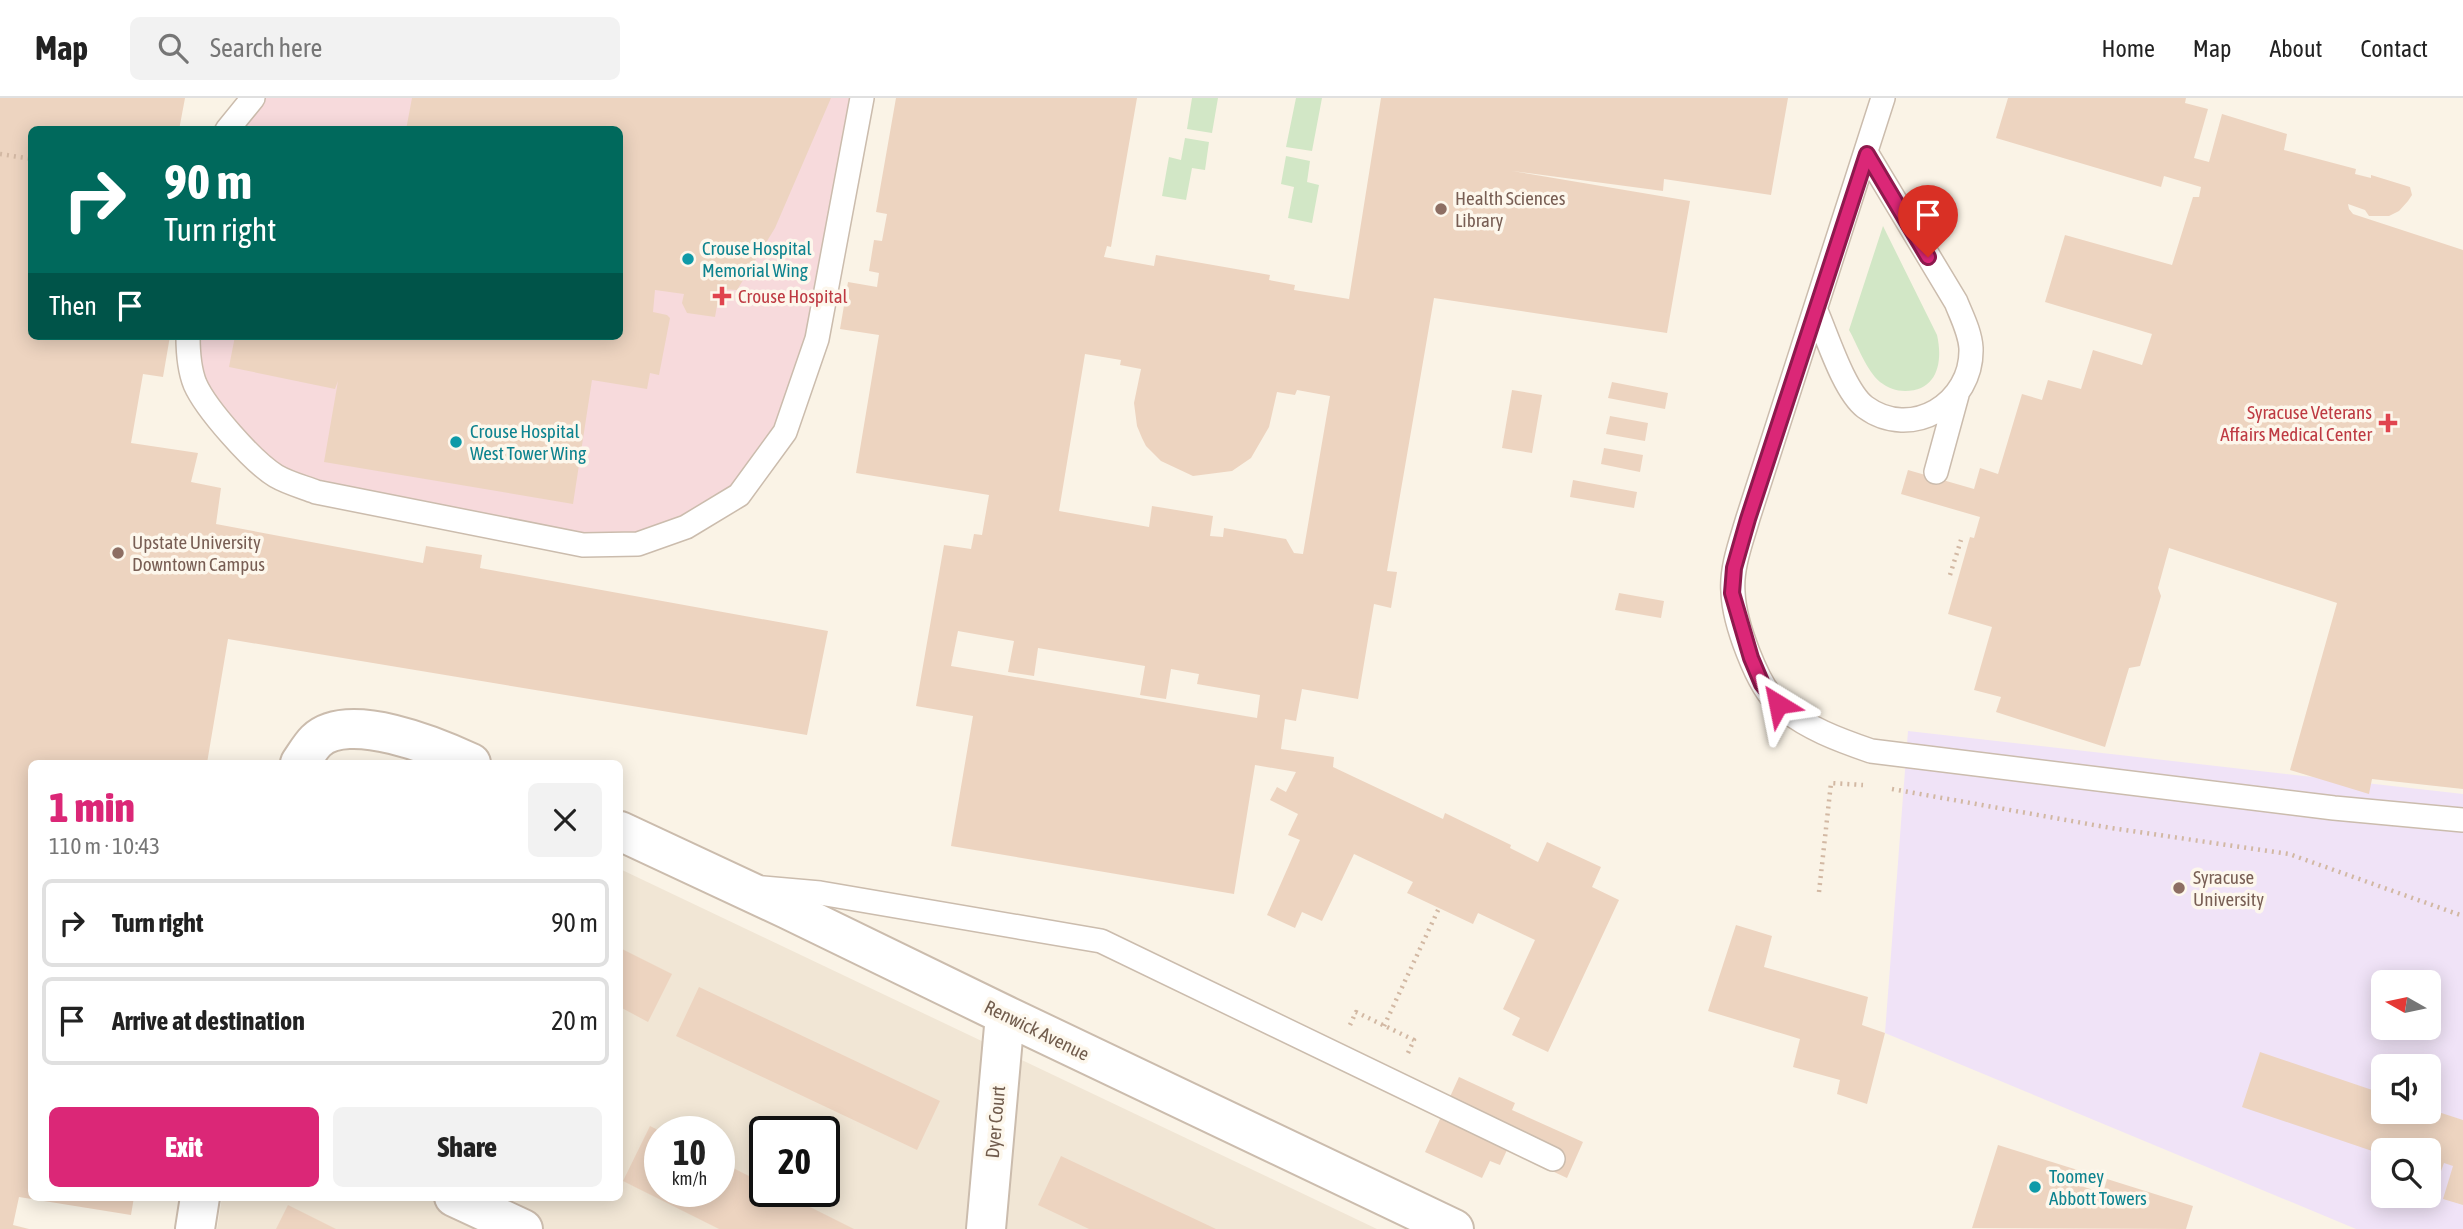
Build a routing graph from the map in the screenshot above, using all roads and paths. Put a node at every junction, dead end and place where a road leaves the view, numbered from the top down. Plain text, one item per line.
1 (253, 98) edge
2 (862, 98) edge
3 (1883, 98) edge
4 (230, 126) edge
5 (0, 154) edge
6 (1867, 154) junction
7 (28, 158) edge
8 (1816, 311) junction
9 (188, 340) edge
10 (1958, 395) junction
11 (1936, 472) dead end
12 (1961, 540) dead end
13 (1950, 575) dead end
14 (302, 760) edge
15 (463, 760) edge
16 (1873, 786) dead end
17 (1885, 788) dead end
18 (2463, 820) edge
19 (623, 832) edge
20 (739, 886) junction
21 (1819, 892) dead end
22 (1439, 908) dead end
23 (2463, 916) edge
24 (1356, 1012) dead end
25 (1005, 1015) junction
26 (1384, 1026) junction
27 (1414, 1040) dead end
28 (1553, 1159) dead end
29 (199, 1201) edge
30 (463, 1201) edge
31 (195, 1229) edge
32 (523, 1229) edge
33 (986, 1229) edge
34 (1454, 1229) edge

1 - 4 lane
2 - 9 lane
3 - 6 lane
5 - 7 path
6 - 8 lane
6 - 10 lane
8 - 10 lane
8 - 18 lane
10 - 11 lane
12 - 13 path
14 - 15 street
16 - 21 path
17 - 23 path
19 - 20 street, Renwick Avenue
20 - 25 street, Renwick Avenue
20 - 28 lane
22 - 26 path
24 - 26 path
25 - 33 street, Dyer Court
25 - 34 street, Renwick Avenue
26 - 27 path
29 - 31 street
30 - 32 street

